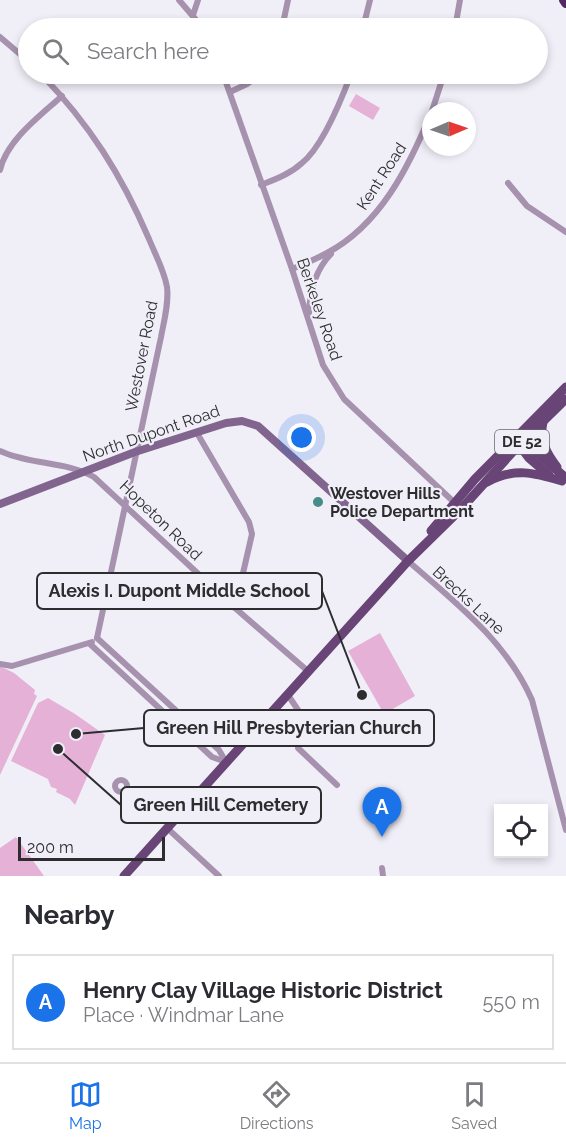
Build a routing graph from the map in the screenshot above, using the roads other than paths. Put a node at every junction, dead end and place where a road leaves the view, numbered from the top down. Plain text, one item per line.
1 (180, 0) edge
2 (198, 0) edge
3 (288, 0) edge
4 (369, 0) edge
5 (460, 0) edge
6 (193, 15) junction
7 (195, 18) edge
8 (284, 18) edge
9 (365, 18) edge
10 (456, 18) edge
11 (0, 37) edge
12 (18, 52) edge
13 (51, 84) edge
14 (227, 84) edge
15 (247, 84) edge
16 (347, 84) edge
17 (441, 84) edge
18 (230, 92) junction
19 (62, 96) junction
20 (434, 102) edge
21 (422, 134) edge
22 (0, 170) edge
23 (508, 183) dead end
24 (261, 185) junction
25 (566, 232) edge
26 (340, 244) junction
27 (292, 269) junction
28 (308, 318) junction
29 (566, 387) edge
30 (566, 399) edge
31 (543, 422) junction
32 (197, 433) junction
33 (519, 441) junction
34 (0, 451) edge
35 (135, 452) junction
36 (85, 471) junction
37 (565, 480) edge
38 (480, 486) junction
39 (0, 504) edge
40 (458, 506) junction
41 (125, 507) junction
42 (408, 561) junction
43 (234, 608) junction
44 (97, 638) junction
45 (90, 644) junction
46 (0, 664) edge
47 (309, 672) junction
48 (288, 695) junction
49 (226, 762) junction
50 (337, 785) dead end
51 (127, 789) dead end
52 (178, 816) junction
53 (167, 828) junction
54 (566, 830) edge
55 (382, 868) dead end
56 (124, 876) edge
57 (219, 876) edge
58 (383, 876) edge

1 - 6 street
2 - 6 street
3 - 8 street
4 - 9 street
5 - 10 street
6 - 7 street
11 - 12 street
13 - 19 street, Westover Road
14 - 18 street, Berkeley Road
15 - 18 street
16 - 24 street
17 - 20 street, Kent Road
18 - 24 street, Berkeley Road
19 - 22 street
19 - 35 street, Westover Road
21 - 26 street, Kent Road
23 - 25 street
24 - 27 street, Berkeley Road
26 - 27 street, Kent Road
26 - 28 street, Kent Road
27 - 28 street, Berkeley Road
28 - 40 street, Berkeley Road
29 - 33 main road, DE 52
30 - 31 main road, DE 52
31 - 33 main road, DE 52
31 - 37 main road
32 - 35 main road, North Dupont Road
32 - 42 main road, North Dupont Road
32 - 43 street
33 - 37 main road
33 - 38 main road, DE 52
33 - 40 main road, DE 52
34 - 36 street, Hopeton Road
35 - 36 main road, North Dupont Road
35 - 41 street, Westover Road
36 - 39 main road, North Dupont Road
36 - 41 street, Hopeton Road
37 - 38 main road
38 - 40 main road, DE 52
40 - 42 main road, DE 52
41 - 43 street, Hopeton Road
41 - 44 street, Westover Road
42 - 47 main road, DE 52
42 - 54 street, Brecks Lane
43 - 47 street, Hopeton Road
44 - 45 street
44 - 49 street
45 - 46 street
45 - 49 street
47 - 48 main road, DE 52
48 - 49 main road, DE 52
48 - 50 street
49 - 52 main road, DE 52
51 - 52 street
52 - 53 main road, DE 52
53 - 56 main road, DE 52
53 - 57 street
55 - 58 street

